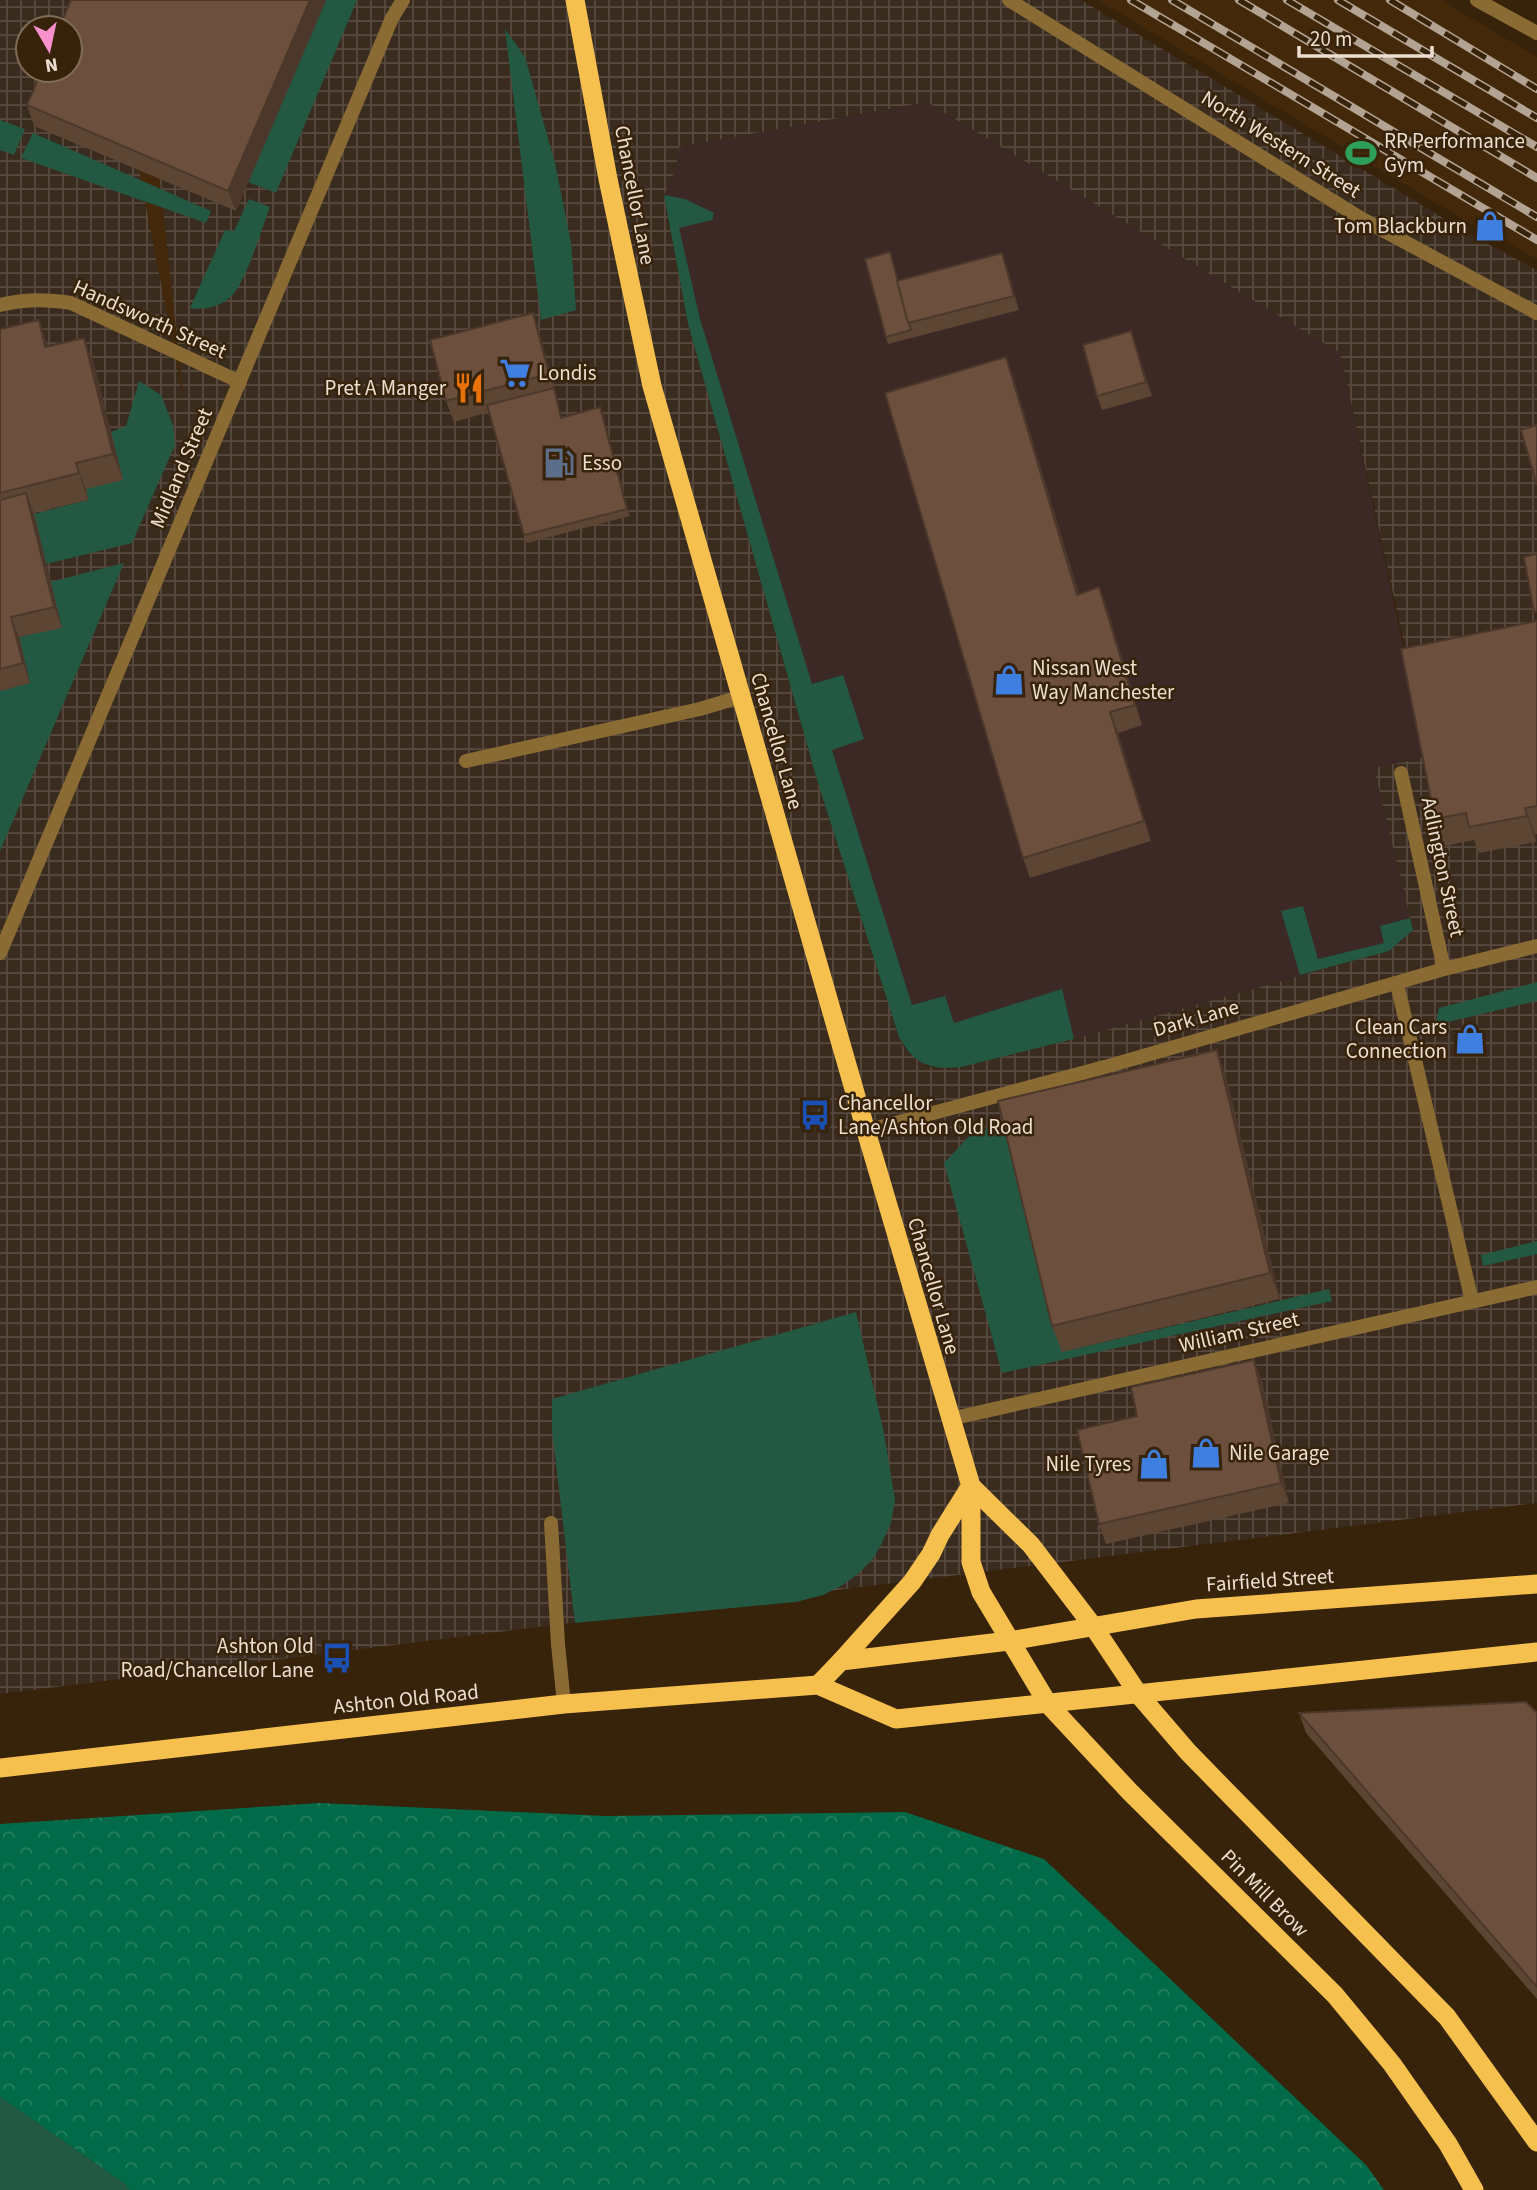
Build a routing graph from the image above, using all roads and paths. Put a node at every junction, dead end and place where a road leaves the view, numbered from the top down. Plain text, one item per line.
1 (403, 0) edge
2 (575, 0) edge
3 (1010, 0) edge
4 (1477, 0) edge
5 (1537, 33) edge
6 (0, 305) edge
7 (1537, 313) edge
8 (240, 382) junction
9 (740, 697) junction
10 (466, 761) dead end
11 (1401, 773) dead end
12 (1537, 946) edge
13 (0, 953) edge
14 (1444, 969) junction
15 (1396, 984) junction
16 (866, 1131) junction
17 (1537, 1287) edge
18 (1472, 1301) junction
19 (950, 1419) junction
20 (971, 1486) junction
21 (551, 1523) dead end
22 (1537, 1584) edge
23 (1093, 1626) junction
24 (1009, 1641) junction
25 (1537, 1653) edge
26 (841, 1661) junction
27 (818, 1685) junction
28 (1139, 1695) junction
29 (564, 1704) junction
30 (1048, 1704) junction
31 (0, 1768) edge
32 (1537, 2142) edge
33 (1474, 2190) edge

1 - 8 street, Midland Street
2 - 9 highway, Chancellor Lane
3 - 7 street, North Western Street
4 - 5 street
6 - 8 street, Handsworth Street
8 - 13 street, Midland Street
9 - 10 street
9 - 16 highway, Chancellor Lane
11 - 14 street, Adlington Street
12 - 14 street, Dark Lane
14 - 15 street, Dark Lane
15 - 16 street, Dark Lane
15 - 18 street
16 - 19 highway, Chancellor Lane
17 - 18 street, William Street
18 - 19 street, William Street
19 - 20 highway, Chancellor Lane
20 - 23 highway, Chancellor Lane
20 - 24 highway, Chancellor Lane
20 - 26 highway
21 - 29 street
22 - 23 highway, Fairfield Street
23 - 24 highway, Fairfield Street
23 - 28 highway, Chancellor Lane
24 - 26 highway
24 - 30 highway, Pin Mill Brow
25 - 28 highway
26 - 27 highway
27 - 29 highway, Ashton Old Road
27 - 30 highway, Ashton Old Road
28 - 30 highway
28 - 32 highway
29 - 31 highway, Ashton Old Road
30 - 33 highway, Pin Mill Brow

